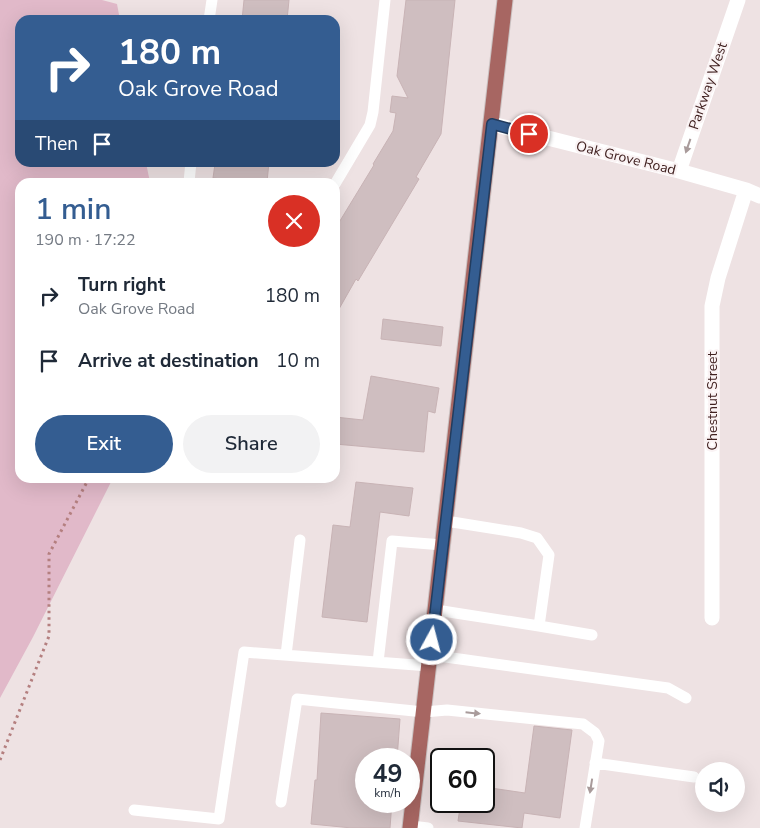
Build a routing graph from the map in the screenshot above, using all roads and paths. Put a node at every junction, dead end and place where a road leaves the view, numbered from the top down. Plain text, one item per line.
1 (212, 0) edge
2 (385, 0) edge
3 (506, 0) edge
4 (738, 0) edge
5 (210, 15) edge
6 (492, 124) junction
7 (679, 172) junction
8 (339, 178) edge
9 (753, 193) edge
10 (86, 483) edge
11 (446, 521) junction
12 (300, 540) dead end
13 (443, 545) junction
14 (436, 610) junction
15 (712, 618) dead end
16 (539, 626) junction
17 (592, 635) dead end
18 (286, 655) junction
19 (430, 661) junction
20 (378, 662) junction
21 (686, 698) dead end
22 (424, 712) junction
23 (0, 760) edge
24 (595, 763) junction
25 (694, 777) dead end
26 (281, 802) dead end
27 (134, 810) dead end
28 (411, 827) edge
29 (428, 828) edge
30 (585, 828) edge

1 - 5 lane
2 - 8 lane
3 - 6 main road
4 -> 7 street, Parkway West
6 - 7 street, Oak Grove Road
6 - 11 main road
7 - 9 street, Oak Grove Road
9 - 15 street, Chestnut Street
10 - 23 path
11 - 13 main road
11 - 16 lane
12 - 18 lane
13 - 14 main road
13 - 20 lane
14 - 16 lane
14 - 19 main road
16 - 17 lane
18 - 20 lane
18 - 27 lane
19 - 20 lane
19 - 21 lane
19 - 22 main road
22 -> 24 lane
22 - 26 lane
22 - 28 main road
24 - 25 lane
24 -> 30 lane
28 - 29 lane

